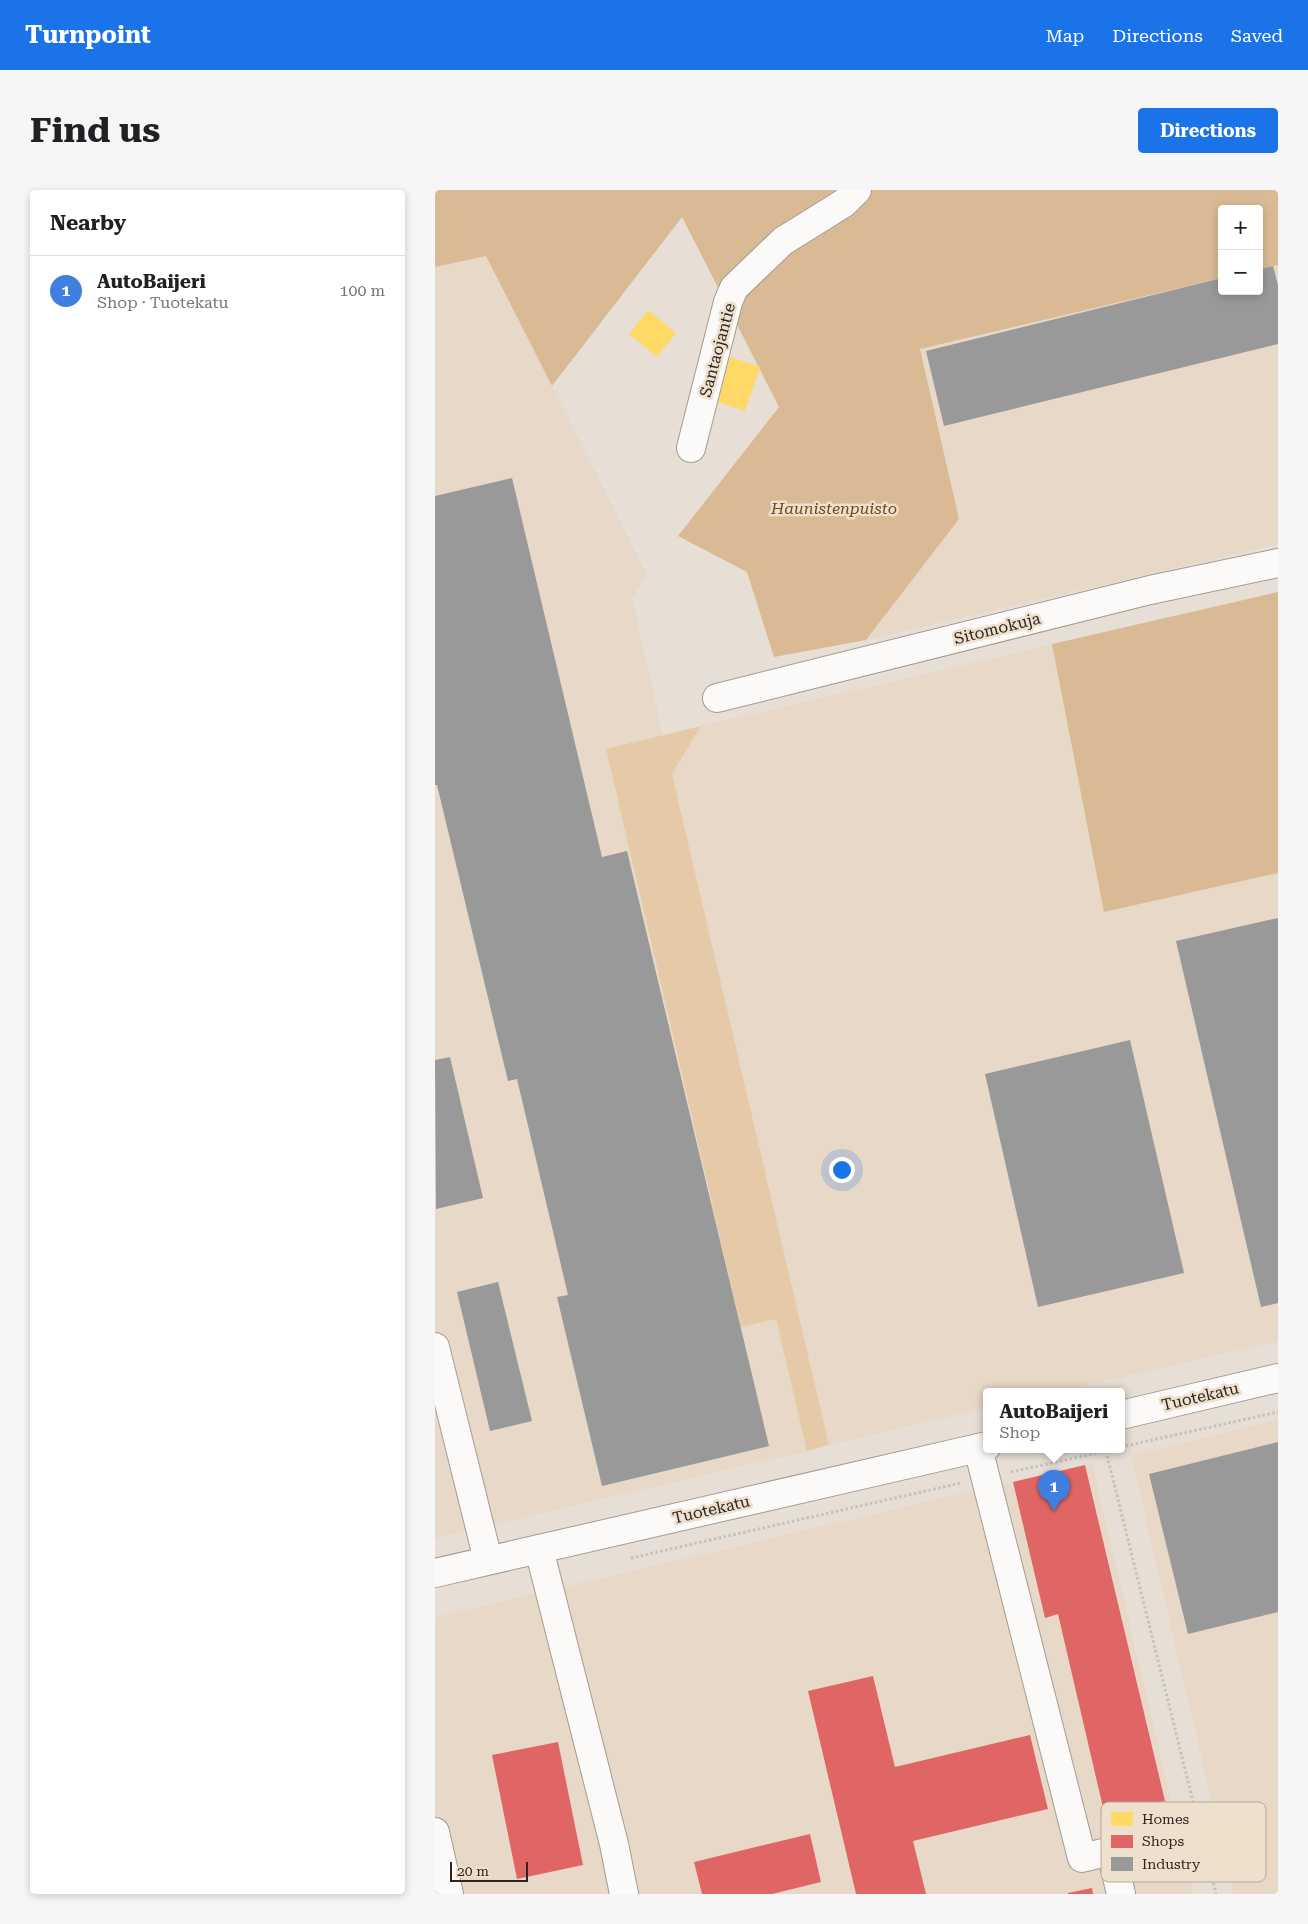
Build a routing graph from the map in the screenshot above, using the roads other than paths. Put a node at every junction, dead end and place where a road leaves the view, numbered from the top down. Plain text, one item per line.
1 (857, 190) edge
2 (691, 448) dead end
3 (1278, 562) edge
4 (717, 698) dead end
5 (435, 1348) edge
6 (1278, 1378) edge
7 (1125, 1414) edge
8 (982, 1447) edge
9 (539, 1549) junction
10 (488, 1560) junction
11 (435, 1573) edge
12 (435, 1832) edge
13 (1101, 1854) edge
14 (449, 1894) edge
15 (624, 1894) edge

1 - 2 street, Santaojantie
3 - 4 street, Sitomokuja
5 - 10 street
6 - 7 street, Tuotekatu
8 - 9 street, Tuotekatu
8 - 13 street
9 - 10 street, Tuotekatu
9 - 15 street
10 - 11 street, Tuotekatu
12 - 14 street

